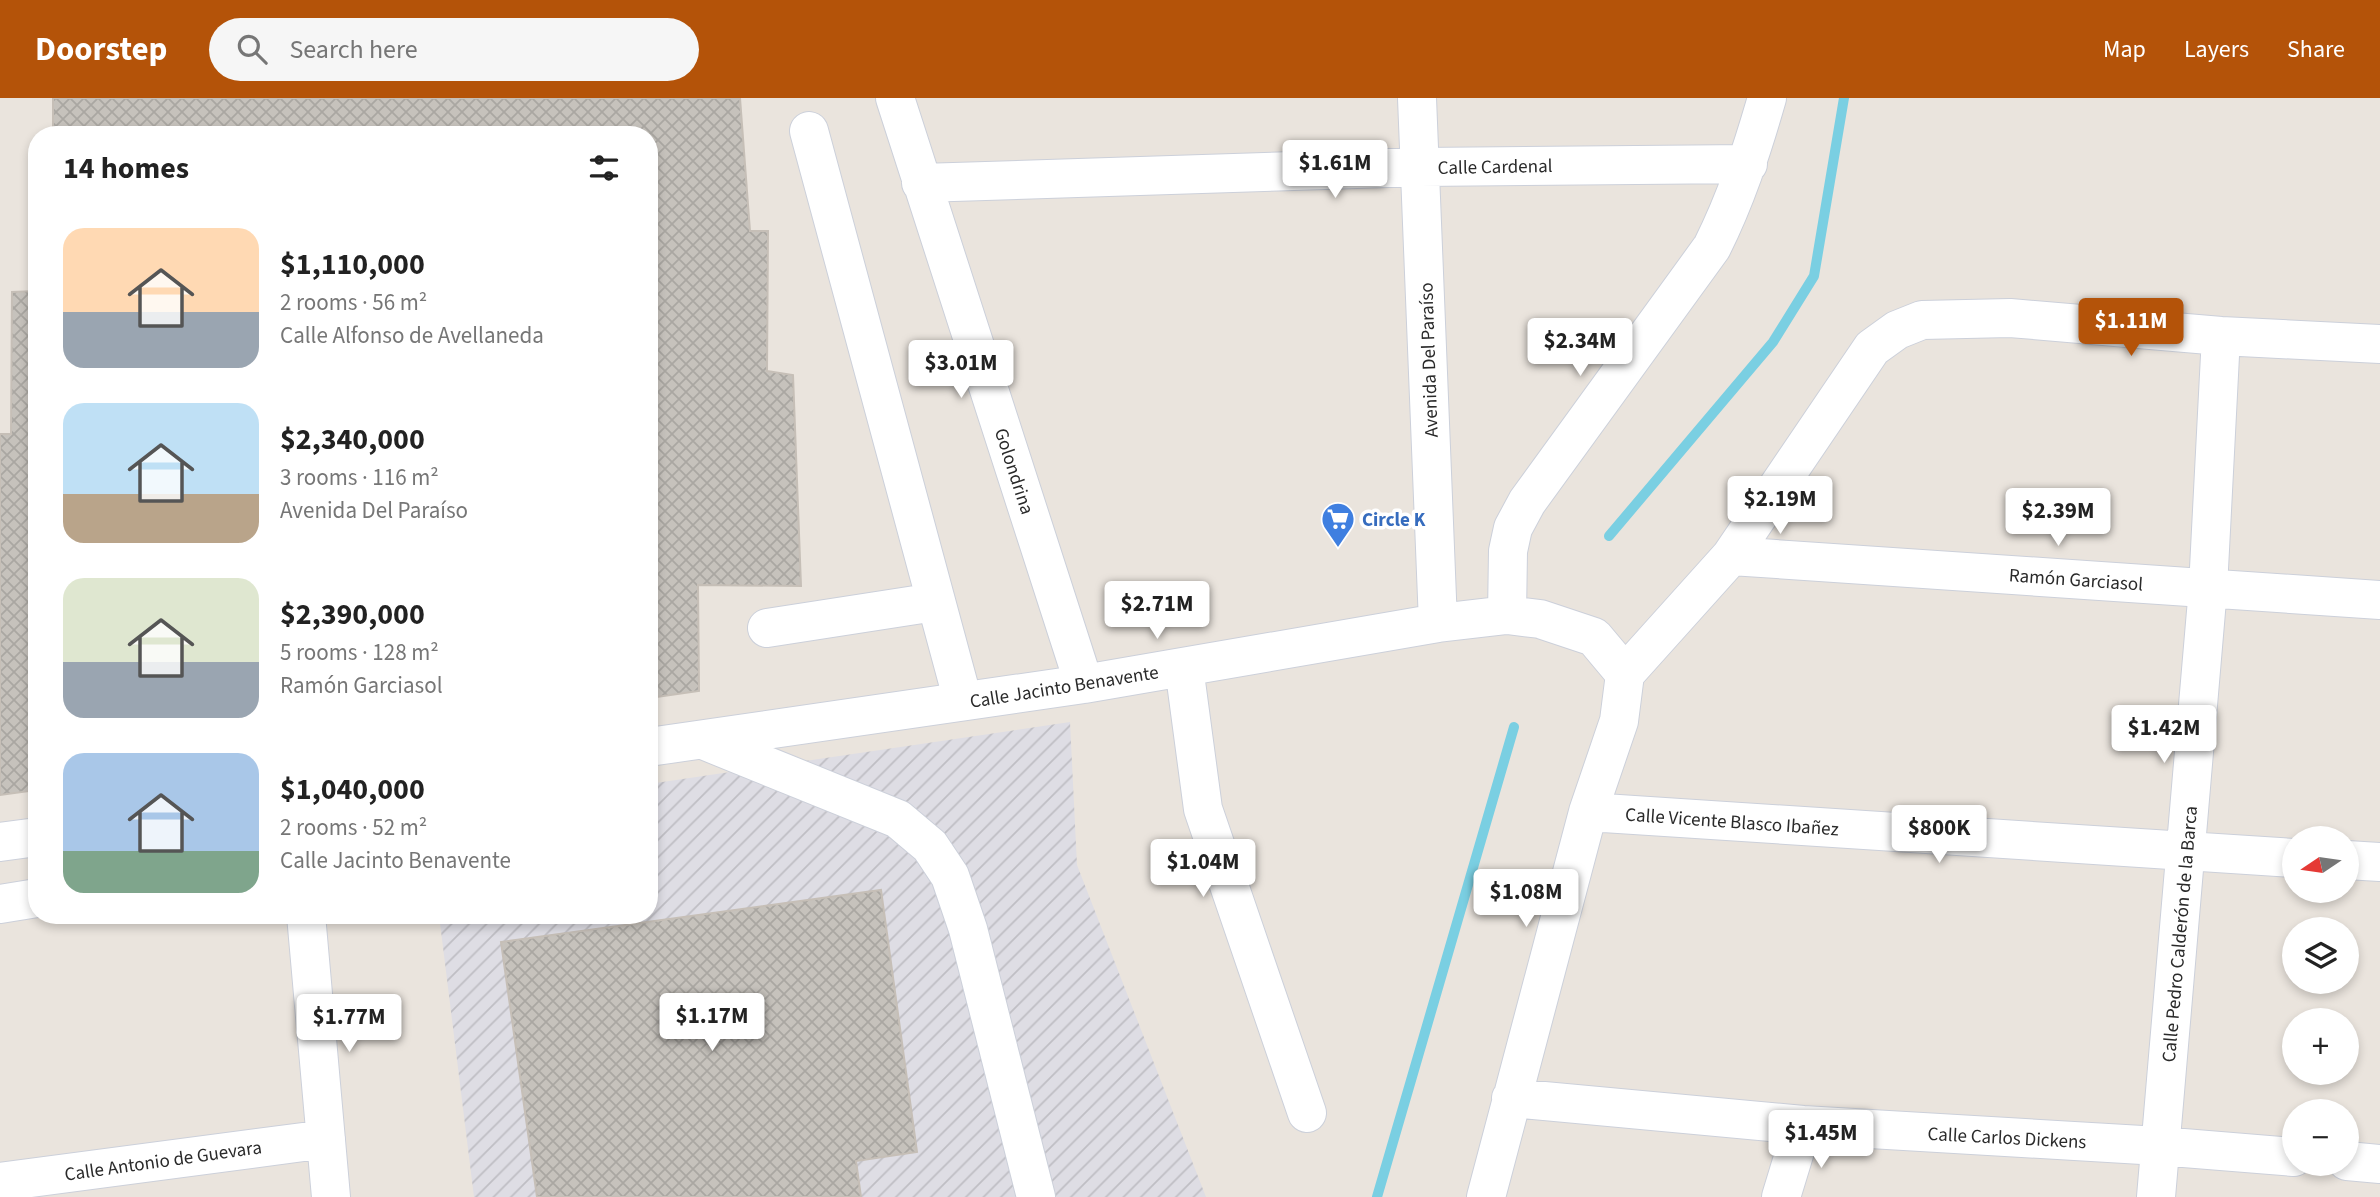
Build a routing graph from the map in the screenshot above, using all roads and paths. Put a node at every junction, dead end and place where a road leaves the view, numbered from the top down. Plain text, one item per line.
1 (895, 98) edge
2 (1417, 98) edge
3 (1767, 98) edge
4 (809, 131) dead end
5 (1748, 164) junction
6 (1420, 167) junction
7 (921, 183) junction
8 (2221, 336) junction
9 (2380, 344) edge
10 (1731, 556) junction
11 (2208, 588) junction
12 (2380, 600) edge
13 (935, 601) junction
14 (1507, 615) junction
15 (1438, 623) junction
16 (767, 628) dead end
17 (1184, 667) junction
18 (1625, 674) junction
19 (1084, 684) junction
20 (963, 701) junction
21 (701, 739) junction
22 (658, 746) edge
23 (1588, 811) junction
24 (28, 838) edge
25 (0, 842) edge
26 (2187, 852) junction
27 (2282, 857) edge
28 (2359, 861) edge
29 (2380, 862) edge
30 (28, 899) edge
31 (0, 904) edge
32 (307, 924) edge
33 (1511, 1098) junction
34 (1307, 1113) dead end
35 (1803, 1125) junction
36 (326, 1139) junction
37 (2159, 1146) junction
38 (2282, 1156) edge
39 (2359, 1162) edge
40 (2380, 1164) edge
41 (25, 1185) edge
42 (331, 1197) edge
43 (1036, 1197) edge
44 (1486, 1197) edge
45 (1781, 1197) edge
46 (2156, 1197) edge

1 - 7 street, Golondrina
2 - 6 street, Avenida Del Paraíso
3 - 5 street
4 - 13 street
5 - 6 street, Calle Cardenal
5 - 14 street
6 - 7 street, Calle Cardenal
6 - 15 street, Avenida Del Paraíso
7 - 19 street, Golondrina
8 - 9 street
8 - 10 street
8 - 11 street, Calle Pedro Calderón de la Barca
10 - 11 street, Ramón Garciasol
10 - 18 street
11 - 12 street, Ramón Garciasol
11 - 26 street, Calle Pedro Calderón de la Barca
13 - 16 street
13 - 20 street
14 - 15 street, Calle Jacinto Benavente
14 - 18 street, Calle Jacinto Benavente
15 - 17 street, Calle Jacinto Benavente
17 - 19 street, Calle Jacinto Benavente
17 - 34 street
18 - 23 street
19 - 20 street, Calle Jacinto Benavente
20 - 21 street, Calle Jacinto Benavente
21 - 22 street, Calle Jacinto Benavente
21 - 43 street
23 - 26 street, Calle Vicente Blasco Ibañez
23 - 33 street
24 - 25 street
26 - 27 street, Calle Vicente Blasco Ibañez
26 - 37 street, Calle Pedro Calderón de la Barca
28 - 29 street
30 - 31 street
32 - 36 street
33 - 35 street, Calle Carlos Dickens
33 - 44 street
35 - 37 street, Calle Carlos Dickens
35 - 45 street
36 - 41 street, Calle Antonio de Guevara
36 - 42 street
37 - 38 street, Calle Carlos Dickens
37 - 46 street, Calle Pedro Calderón de la Barca
39 - 40 street

